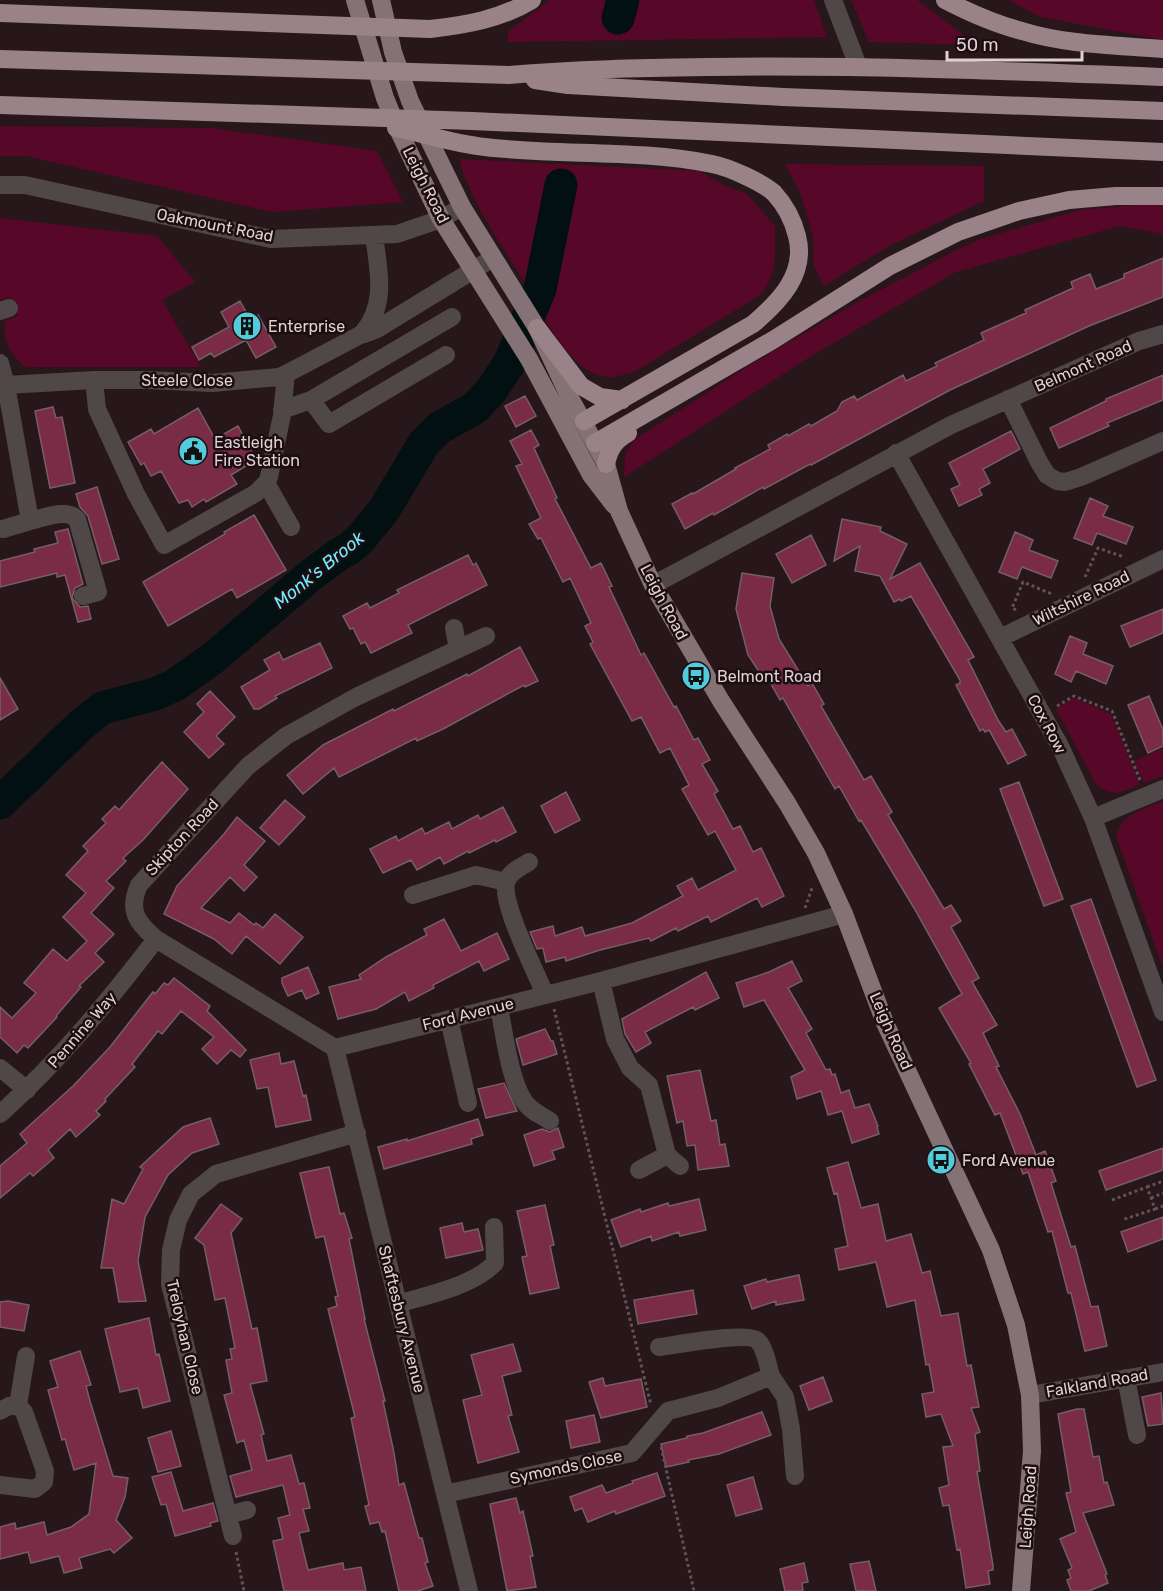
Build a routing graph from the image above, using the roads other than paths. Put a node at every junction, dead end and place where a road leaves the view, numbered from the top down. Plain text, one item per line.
1 (355, 0) edge
2 (381, 0) edge
3 (532, 0) edge
4 (833, 0) edge
5 (945, 0) edge
6 (0, 13) edge
7 (1163, 49) edge
8 (0, 58) edge
9 (858, 66) junction
10 (509, 75) junction
11 (1163, 77) edge
12 (0, 105) edge
13 (1163, 111) edge
14 (353, 118) junction
15 (1163, 152) edge
16 (0, 185) edge
17 (1163, 196) edge
18 (462, 207) junction
19 (441, 219) junction
20 (374, 236) junction
21 (493, 258) junction
22 (474, 270) junction
23 (452, 317) dead end
24 (537, 328) junction
25 (362, 334) junction
26 (1163, 334) edge
27 (773, 339) junction
28 (446, 355) dead end
29 (0, 363) edge
30 (286, 374) junction
31 (94, 380) junction
32 (6, 385) junction
33 (1008, 399) junction
34 (311, 400) junction
35 (622, 400) junction
36 (282, 410) junction
37 (584, 421) junction
38 (573, 441) junction
39 (1163, 441) edge
40 (596, 443) junction
41 (896, 453) junction
42 (606, 464) junction
43 (266, 483) junction
44 (618, 511) junction
45 (30, 521) junction
46 (291, 527) dead end
47 (3, 529) dead end
48 (1163, 559) edge
49 (653, 585) junction
50 (83, 596) dead end
51 (454, 628) dead end
52 (486, 636) dead end
53 (1000, 638) junction
54 (458, 649) junction
55 (1155, 792) edge
56 (1093, 818) junction
57 (529, 862) dead end
58 (506, 882) junction
59 (413, 895) dead end
60 (844, 915) junction
61 (156, 939) junction
62 (601, 981) junction
63 (547, 995) junction
64 (499, 1007) junction
65 (1163, 1012) edge
66 (449, 1019) junction
67 (335, 1048) junction
68 (0, 1068) edge
69 (27, 1090) junction
70 (468, 1103) dead end
71 (0, 1114) edge
72 (550, 1121) dead end
73 (357, 1133) junction
74 (639, 1170) dead end
75 (494, 1227) dead end
76 (398, 1304) junction
77 (659, 1347) dead end
78 (26, 1356) dead end
79 (1163, 1372) edge
80 (771, 1376) junction
81 (1126, 1378) junction
82 (1030, 1395) junction
83 (18, 1405) junction
84 (0, 1411) edge
85 (1137, 1435) dead end
86 (795, 1476) dead end
87 (0, 1485) edge
88 (445, 1494) junction
89 (247, 1510) dead end
90 (228, 1515) junction
91 (233, 1536) road end
92 (469, 1591) edge
93 (1021, 1591) edge

1 - 19 main road, Leigh Road
2 - 18 main road, Leigh Road
3 - 6 highway
4 - 9 street
5 - 7 highway
8 - 10 highway
9 - 10 highway
9 - 11 highway
10 - 13 highway
12 - 14 highway
14 - 15 highway
14 - 35 highway
16 - 20 street, Oakmount Road
17 - 27 highway
18 - 19 street, Oakmount Road
18 - 21 main road, Leigh Road
19 - 20 street, Oakmount Road
19 - 22 main road, Leigh Road
20 - 25 street
21 - 22 street, Steele Close
21 - 24 main road, Leigh Road
22 - 25 street, Steele Close
22 - 38 main road, Leigh Road
23 - 34 street
24 - 35 highway
24 - 37 main road, Leigh Road
25 - 30 street, Steele Close
26 - 33 street, Belmont Road
27 - 40 highway
27 - 42 highway
28 - 34 street
29 - 32 street
30 - 31 street, Steele Close
30 - 36 street
31 - 32 street, Steele Close
31 - 43 street
32 - 45 street
33 - 39 street
33 - 41 street, Belmont Road
34 - 36 street
35 - 37 highway
36 - 43 street
37 - 38 main road
37 - 40 main road, Leigh Road
38 - 40 main road
38 - 44 main road, Leigh Road
40 - 42 main road, Leigh Road
41 - 49 street, Belmont Road
41 - 53 street, Cox Row
42 - 44 main road, Leigh Road
43 - 46 street
44 - 49 main road, Leigh Road
45 - 47 street
45 - 50 street
48 - 53 street, Wiltshire Road
49 - 60 main road, Leigh Road
51 - 54 street
52 - 54 street, Skipton Road
53 - 56 street, Cox Row
54 - 61 street, Skipton Road
55 - 56 street
56 - 65 street, Cox Row
57 - 58 street
58 - 59 street
58 - 63 street
60 - 62 street, Ford Avenue
60 - 82 main road, Leigh Road
61 - 67 street, Skipton Road
61 - 69 street, Pennine Way
62 - 63 street, Ford Avenue
62 - 74 street
63 - 64 street, Ford Avenue
64 - 66 street, Ford Avenue
64 - 72 street
66 - 67 street, Ford Avenue
66 - 70 street
67 - 73 street, Shaftesbury Avenue
68 - 69 street
69 - 71 street, Pennine Way
73 - 76 street, Shaftesbury Avenue
73 - 90 street, Treloyhan Close
75 - 76 street
76 - 88 street, Shaftesbury Avenue
77 - 80 street
78 - 83 street
79 - 81 street, Falkland Road
80 - 86 street
80 - 88 street, Symonds Close
81 - 82 street, Falkland Road
81 - 85 street
82 - 93 main road, Leigh Road
83 - 84 street
83 - 87 street
88 - 92 street, Shaftesbury Avenue
89 - 90 street
90 - 91 street, Treloyhan Close

